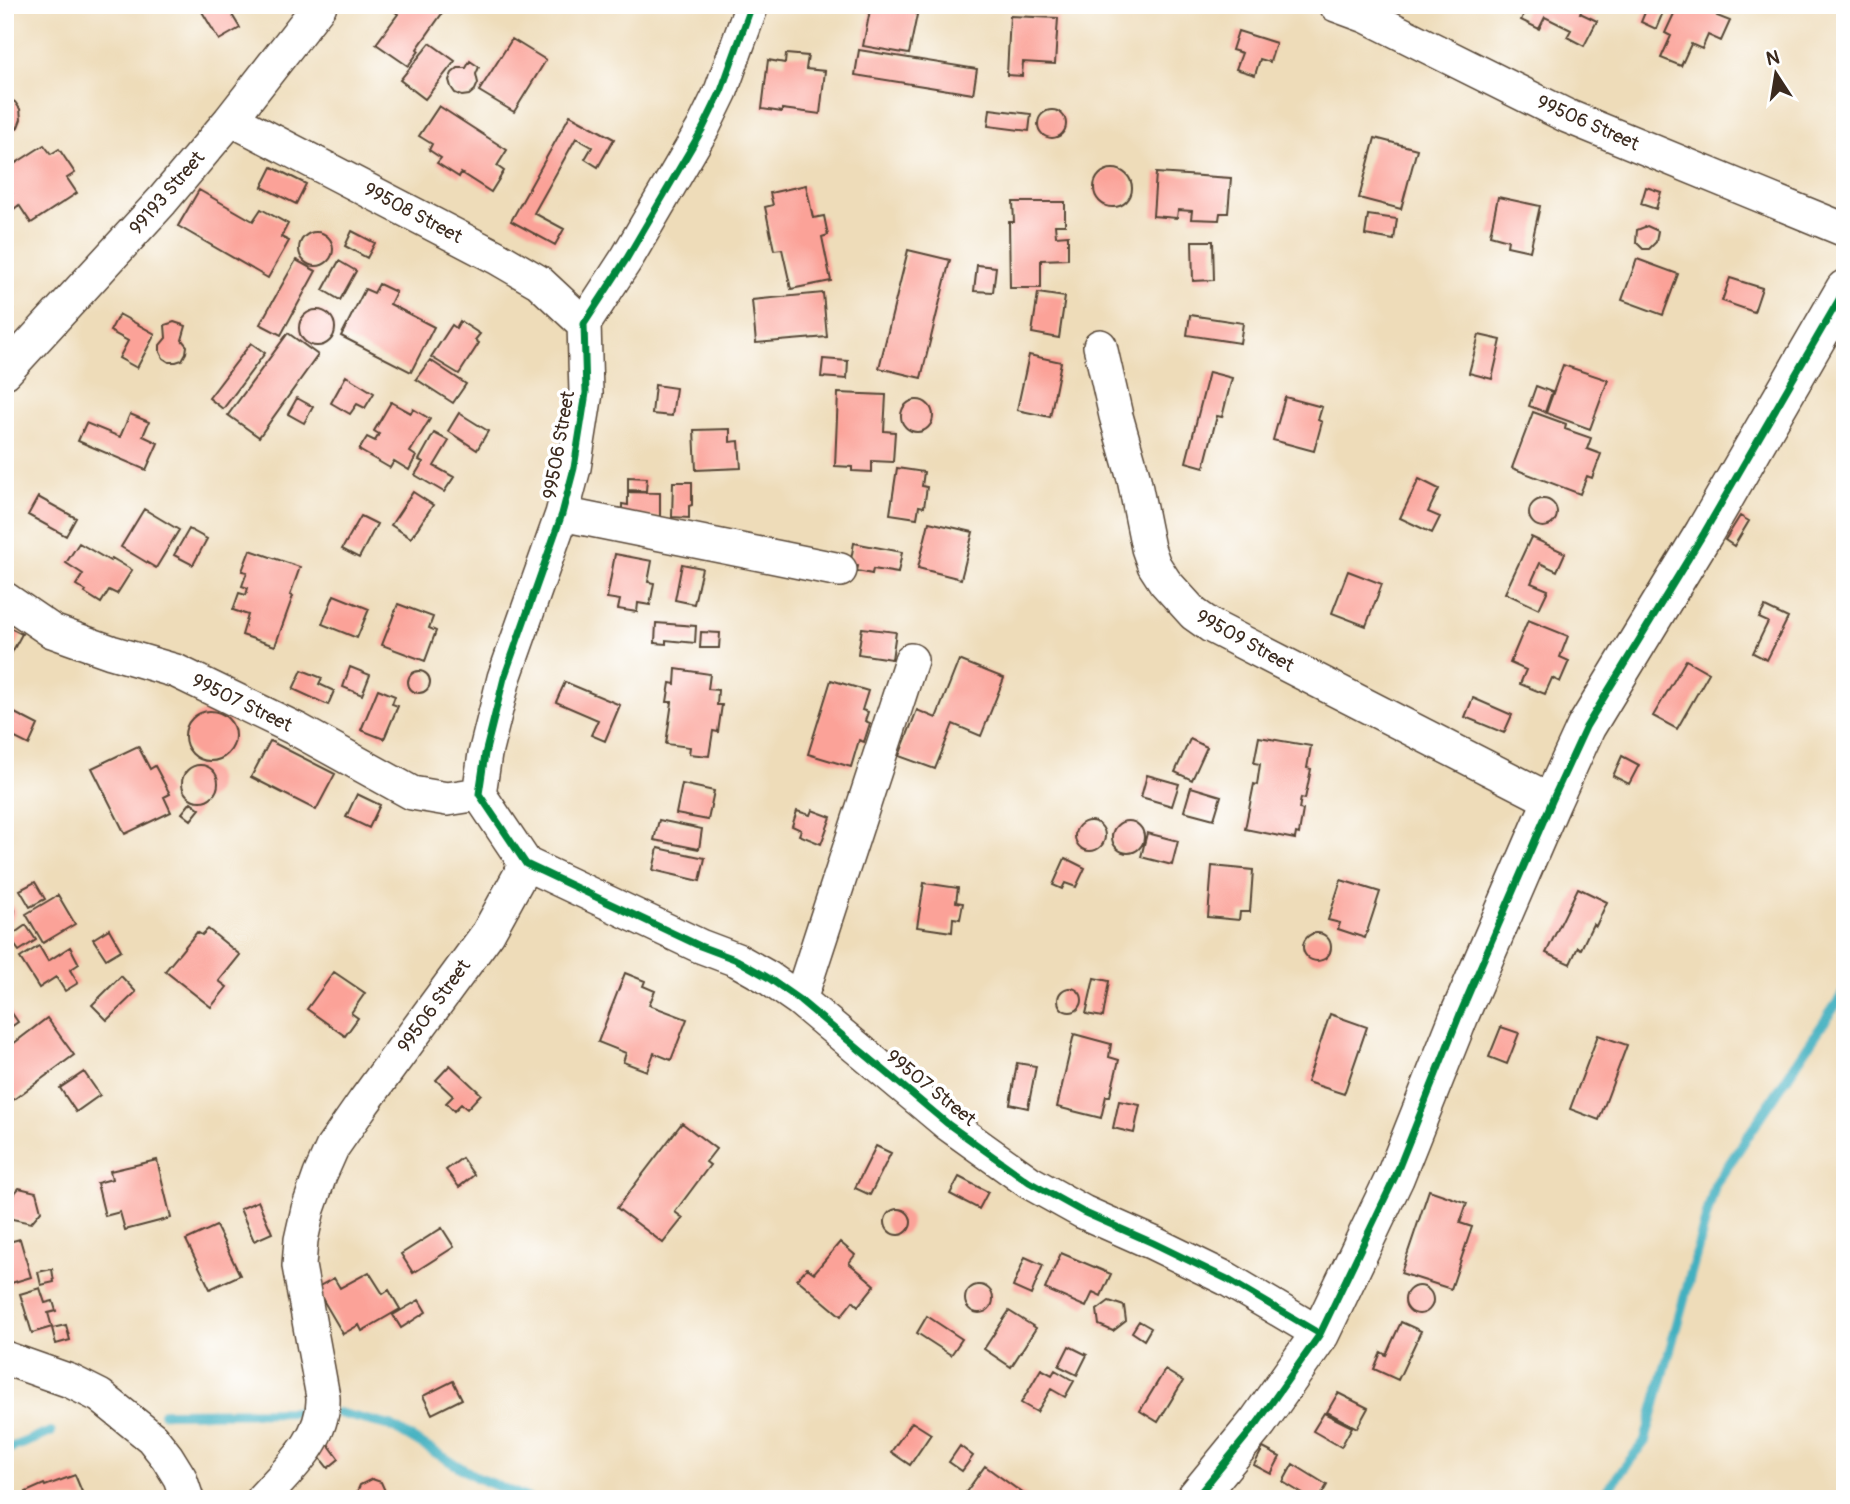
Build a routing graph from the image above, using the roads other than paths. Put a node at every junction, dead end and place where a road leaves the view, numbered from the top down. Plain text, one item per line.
1 (320, 5) edge
2 (752, 5) edge
3 (1336, 5) edge
4 (231, 119) junction
5 (1845, 230) edge
6 (1845, 289) edge
7 (584, 324) junction
8 (1100, 346) dead end
9 (5, 372) edge
10 (562, 514) junction
11 (840, 570) dead end
12 (5, 599) edge
13 (911, 660) dead end
14 (479, 794) junction
15 (1552, 801) junction
16 (526, 864) junction
17 (800, 1000) junction
18 (1320, 1334) junction
19 (5, 1358) edge
20 (187, 1499) edge
21 (262, 1499) edge
22 (1195, 1499) edge

1 - 4 street, 99193 Street
2 - 7 street
3 - 5 street, 99506 Street
4 - 7 street, 99508 Street
4 - 9 street, 99193 Street
6 - 15 street
7 - 10 street, 99506 Street
8 - 15 street, 99509 Street
10 - 11 street
10 - 14 street, 99506 Street
12 - 14 street, 99507 Street
13 - 17 street
14 - 16 street
15 - 18 street
16 - 17 street, 99507 Street
16 - 21 street, 99506 Street
17 - 18 street, 99507 Street
18 - 22 street
19 - 20 street

